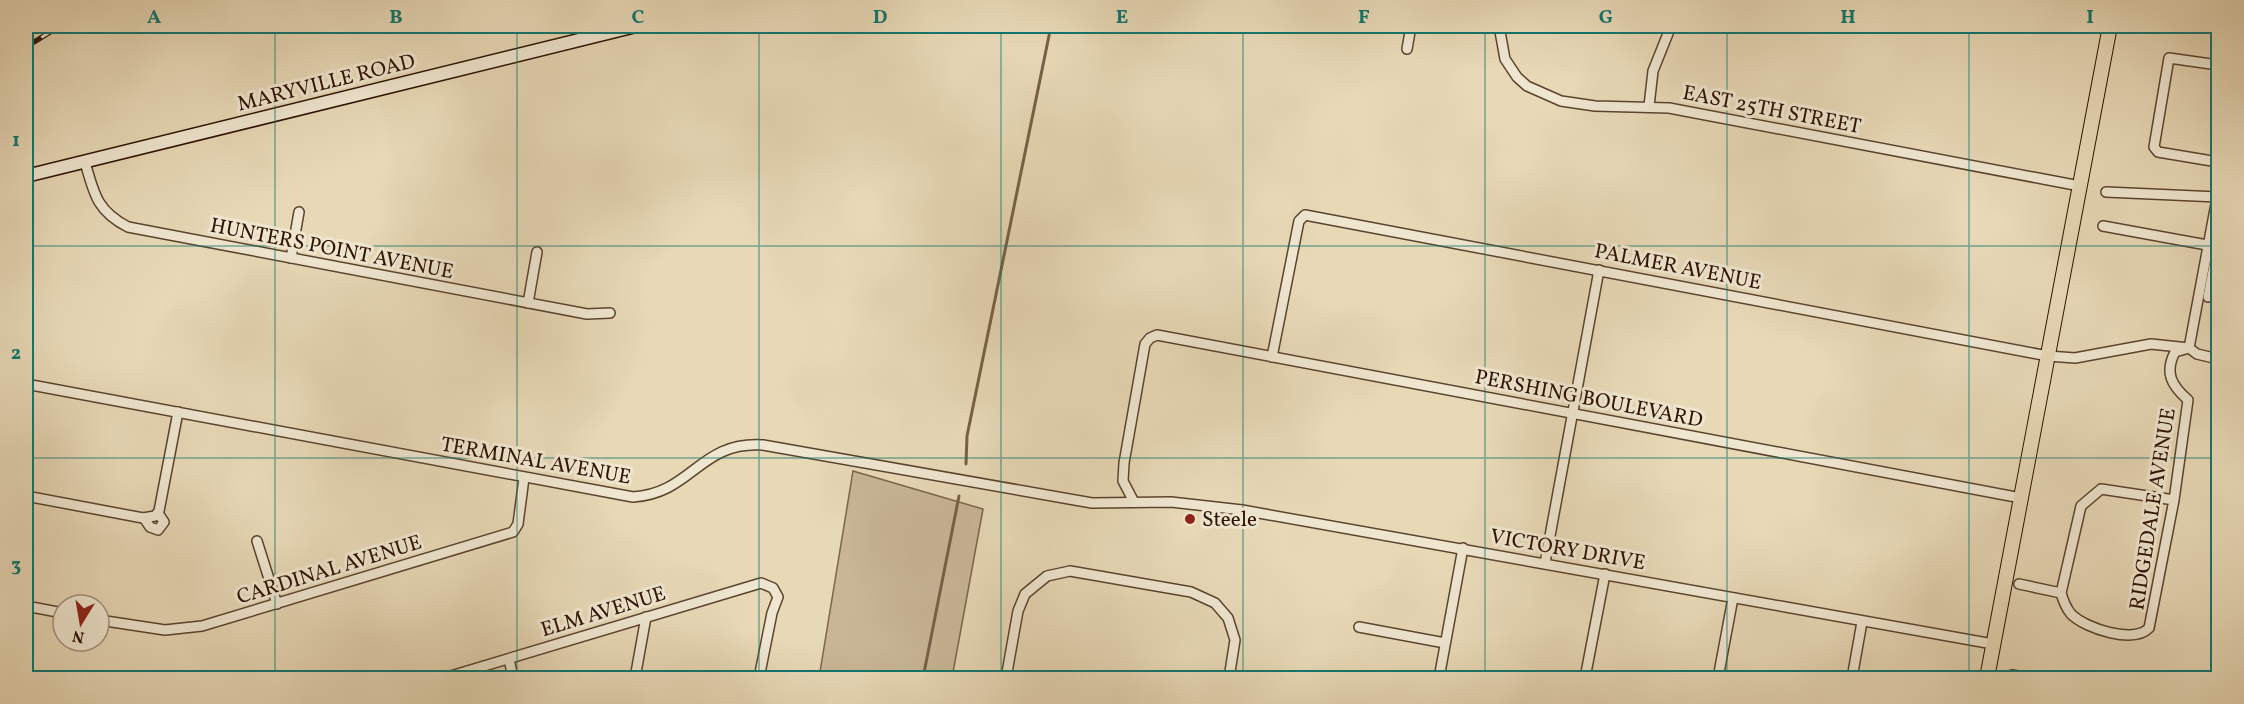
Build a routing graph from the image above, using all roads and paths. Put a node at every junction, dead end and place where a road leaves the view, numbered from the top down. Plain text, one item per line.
1 (636, 26) edge
2 (1411, 26) edge
3 (1499, 26) edge
4 (1671, 26) edge
5 (2110, 26) edge
6 (1407, 49) dead end
7 (2218, 65) edge
8 (1650, 106) junction
9 (85, 162) junction
10 (2218, 162) edge
11 (26, 176) edge
12 (2080, 186) junction
13 (2106, 192) dead end
14 (2218, 195) edge
15 (299, 213) dead end
16 (2103, 226) dead end
17 (2218, 244) edge
18 (2207, 245) junction
19 (537, 252) dead end
20 (291, 258) junction
21 (1599, 270) junction
22 (2218, 296) edge
23 (2208, 297) junction
24 (528, 303) junction
25 (2197, 305) junction
26 (610, 313) dead end
27 (2189, 348) junction
28 (2048, 356) junction
29 (1272, 357) junction
30 (2218, 359) edge
31 (26, 384) edge
32 (178, 412) junction
33 (1574, 413) junction
34 (524, 478) junction
35 (26, 496) edge
36 (2021, 498) junction
37 (2174, 500) junction
38 (1134, 502) junction
39 (158, 513) junction
40 (144, 518) junction
41 (256, 541) dead end
42 (1463, 548) junction
43 (1545, 563) junction
44 (1605, 574) junction
45 (2019, 584) dead end
46 (2061, 593) junction
47 (1733, 598) junction
48 (277, 604) junction
49 (26, 606) edge
50 (51, 611) edge
51 (646, 617) junction
52 (111, 622) edge
53 (1862, 622) junction
54 (1359, 627) dead end
55 (1445, 644) junction
56 (1993, 644) junction
57 (509, 659) junction
58 (2012, 675) dead end
59 (444, 678) edge
60 (513, 678) edge
61 (635, 678) edge
62 (759, 678) edge
63 (1006, 678) edge
64 (1229, 678) edge
65 (1439, 678) edge
66 (1585, 678) edge
67 (1718, 678) edge
68 (1852, 678) edge
69 (1987, 678) edge
70 (2030, 678) edge

1 - 9 main road, MARYVILLE ROAD
2 - 6 street
3 - 8 street, EAST 25TH STREET
4 - 8 street
5 - 12 main road
7 - 10 street
8 - 12 street, EAST 25TH STREET
9 - 11 main road, MARYVILLE ROAD
9 - 20 street, HUNTERS POINT AVENUE
12 - 28 main road
13 - 14 street
14 - 18 street
15 - 20 street
16 - 18 street
17 - 23 street
18 - 25 street
19 - 24 street
20 - 24 street, HUNTERS POINT AVENUE
21 - 28 street, PALMER AVENUE
21 - 29 street, PALMER AVENUE
21 - 33 street
22 - 23 street
23 - 25 street
24 - 26 street, HUNTERS POINT AVENUE
25 - 27 street
27 - 28 street, PALMER AVENUE
27 - 30 street, PALMER AVENUE
27 - 37 street, RIDGEDALE AVENUE
28 - 36 main road
29 - 33 street, PERSHING BOULEVARD
29 - 38 street, PERSHING BOULEVARD
31 - 32 street, TERMINAL AVENUE
32 - 34 street, TERMINAL AVENUE
32 - 39 street
33 - 36 street, PERSHING BOULEVARD
33 - 43 street
34 - 38 street, TERMINAL AVENUE
34 - 48 street, CARDINAL AVENUE
35 - 40 street
36 - 56 main road
37 - 46 street
37 - 46 street, RIDGEDALE AVENUE
38 - 42 street, VICTORY DRIVE
39 - 40 street
39 - 40 street
41 - 48 street
42 - 43 street, VICTORY DRIVE
42 - 55 street
43 - 44 street, VICTORY DRIVE
44 - 47 street, VICTORY DRIVE
44 - 66 street
45 - 46 street
47 - 53 street, VICTORY DRIVE
47 - 67 street
48 - 52 street, CARDINAL AVENUE
49 - 50 street
51 - 57 street, ELM AVENUE
51 - 61 street
51 - 62 street, ELM AVENUE
53 - 56 street, VICTORY DRIVE
53 - 68 street
54 - 55 street
55 - 65 street
56 - 69 main road
57 - 59 street, ELM AVENUE
57 - 60 street
58 - 70 street
63 - 64 street

